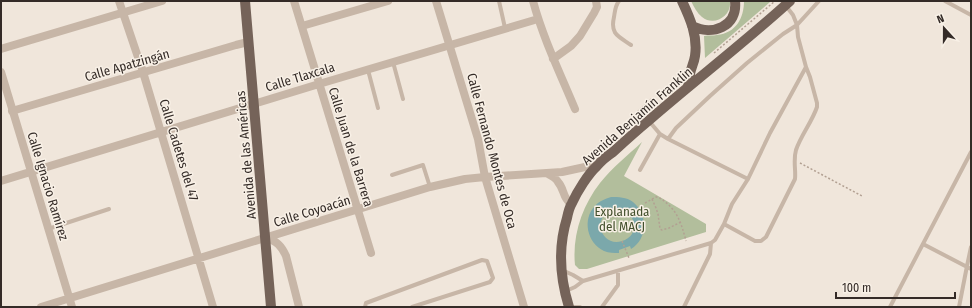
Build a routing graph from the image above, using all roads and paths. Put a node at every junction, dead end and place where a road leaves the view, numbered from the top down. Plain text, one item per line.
1 (119, 1) edge
2 (162, 1) edge
3 (245, 1) edge
4 (294, 1) edge
5 (388, 1) edge
6 (436, 1) edge
7 (499, 1) edge
8 (533, 1) edge
9 (596, 1) edge
10 (619, 1) edge
11 (682, 1) edge
12 (735, 1) edge
13 (775, 1) edge
14 (819, 1) edge
15 (945, 1) edge
16 (788, 3) edge
17 (124, 12) junction
18 (971, 14) edge
19 (538, 19) junction
20 (797, 25) junction
21 (302, 26) junction
22 (692, 26) junction
23 (505, 29) junction
24 (248, 42) junction
25 (631, 45) dead end
26 (449, 46) junction
27 (1, 49) edge
28 (715, 53) dead end
29 (553, 59) junction
30 (393, 62) junction
31 (806, 68) junction
32 (368, 70) junction
33 (683, 71) dead end
34 (1, 72) edge
35 (143, 72) junction
36 (319, 84) junction
37 (688, 87) junction
38 (672, 90) dead end
39 (403, 99) dead end
40 (652, 100) dead end
41 (254, 104) junction
42 (645, 107) junction
43 (378, 108) dead end
44 (575, 108) dead end
45 (12, 111) junction
46 (639, 112) dead end
47 (651, 119) junction
48 (160, 132) junction
49 (660, 134) junction
50 (668, 139) junction
51 (971, 152) edge
52 (795, 161) junction
53 (596, 166) junction
54 (640, 170) dead end
55 (31, 172) junction
56 (548, 174) junction
57 (392, 175) dead end
58 (485, 177) junction
59 (748, 179) junction
60 (1, 181) edge
61 (430, 187) junction
62 (862, 196) dead end
63 (652, 199) junction
64 (645, 203) dead end
65 (571, 204) junction
66 (109, 209) dead end
67 (357, 209) junction
68 (681, 222) junction
69 (724, 224) junction
70 (48, 228) junction
71 (266, 237) junction
72 (622, 241) dead end
73 (686, 241) dead end
74 (711, 243) junction
75 (923, 244) junction
76 (971, 248) edge
77 (371, 253) dead end
78 (629, 258) dead end
79 (199, 259) junction
80 (969, 267) edge
81 (561, 270) junction
82 (618, 271) junction
83 (583, 281) junction
84 (564, 292) junction
85 (69, 299) junction
86 (41, 307) edge
87 (72, 307) edge
88 (213, 307) edge
89 (271, 307) edge
90 (299, 307) edge
91 (365, 307) edge
92 (412, 307) edge
93 (524, 307) edge
94 (569, 307) edge
95 (580, 307) edge
96 (602, 307) edge
97 (684, 307) edge
98 (890, 307) edge
99 (960, 307) edge

1 - 17 street, Calle Cadetes del 47
2 - 17 street
3 - 24 main road, Avenida de las Américas
4 - 21 street, Calle Juan de la Barrera
5 - 21 street
6 - 26 street, Calle Fernando Montes de Oca
7 - 23 lane
8 - 19 street
9 - 29 street
10 - 25 lane
11 - 22 main road
12 - 22 main road
13 - 28 path
14 - 20 lane
15 - 18 lane
16 - 20 lane
16 - 37 main road, Avenida Benjamín Franklin
17 - 27 street
17 - 35 street, Calle Cadetes del 47
19 - 23 street, Calle Tlaxcala
19 - 29 street
20 - 31 lane
20 - 50 lane
21 - 36 street, Calle Juan de la Barrera
22 - 37 main road
23 - 26 street, Calle Tlaxcala
24 - 35 street, Calle Apatzingán
24 - 41 main road, Avenida de las Américas
26 - 30 street, Calle Tlaxcala
26 - 58 street, Calle Fernando Montes de Oca
29 - 44 street
30 - 32 street, Calle Tlaxcala
30 - 39 lane
31 - 52 lane
31 - 59 lane
32 - 36 street, Calle Tlaxcala
32 - 43 lane
33 - 38 path
34 - 45 street, Calle Ignacio Ramírez
35 - 45 street, Calle Apatzingán
35 - 48 street, Calle Cadetes del 47
36 - 41 street, Calle Tlaxcala
36 - 67 street, Calle Juan de la Barrera
37 - 47 main road, Avenida Benjamín Franklin
40 - 42 lane
41 - 48 street, Calle Tlaxcala
41 - 71 main road, Avenida de las Américas
42 - 46 lane
42 - 47 lane
45 - 55 street, Calle Ignacio Ramírez
47 - 49 lane
47 - 53 main road, Avenida Benjamín Franklin
48 - 55 street, Calle Tlaxcala
48 - 79 street, Calle Cadetes del 47
49 - 50 lane
49 - 54 lane
50 - 59 lane
51 - 75 lane
52 - 62 path
52 - 69 lane
53 - 56 street, Calle Coyoacán
53 - 65 main road, Avenida Benjamín Franklin
55 - 60 street, Calle Tlaxcala
55 - 70 street, Calle Ignacio Ramírez
56 - 58 street, Calle Coyoacán
56 - 65 street
57 - 61 lane
58 - 61 street, Calle Coyoacán
58 - 93 street, Calle Fernando Montes de Oca
59 - 69 lane
61 - 67 street, Calle Coyoacán
63 - 64 path
63 - 68 path
63 - 68 path
65 - 81 main road, Avenida Benjamín Franklin
66 - 70 lane
67 - 71 street, Calle Coyoacán
67 - 77 street, Calle Juan de la Barrera
68 - 73 path
69 - 74 lane
70 - 85 street, Calle Ignacio Ramírez
71 - 79 street, Calle Coyoacán
71 - 89 main road, Avenida de las Américas
71 - 90 street
72 - 78 path
74 - 82 lane
74 - 97 lane
75 - 80 lane
75 - 98 lane
76 - 80 lane
79 - 85 street, Calle Coyoacán
79 - 88 street, Calle Cadetes del 47
80 - 99 lane
81 - 83 lane
81 - 84 main road, Avenida Benjamín Franklin
82 - 83 lane
82 - 96 lane
83 - 84 lane
84 - 94 main road, Avenida Benjamín Franklin
85 - 86 street, Calle Coyoacán
85 - 87 street, Calle Ignacio Ramírez
91 - 92 lane
94 - 95 lane

